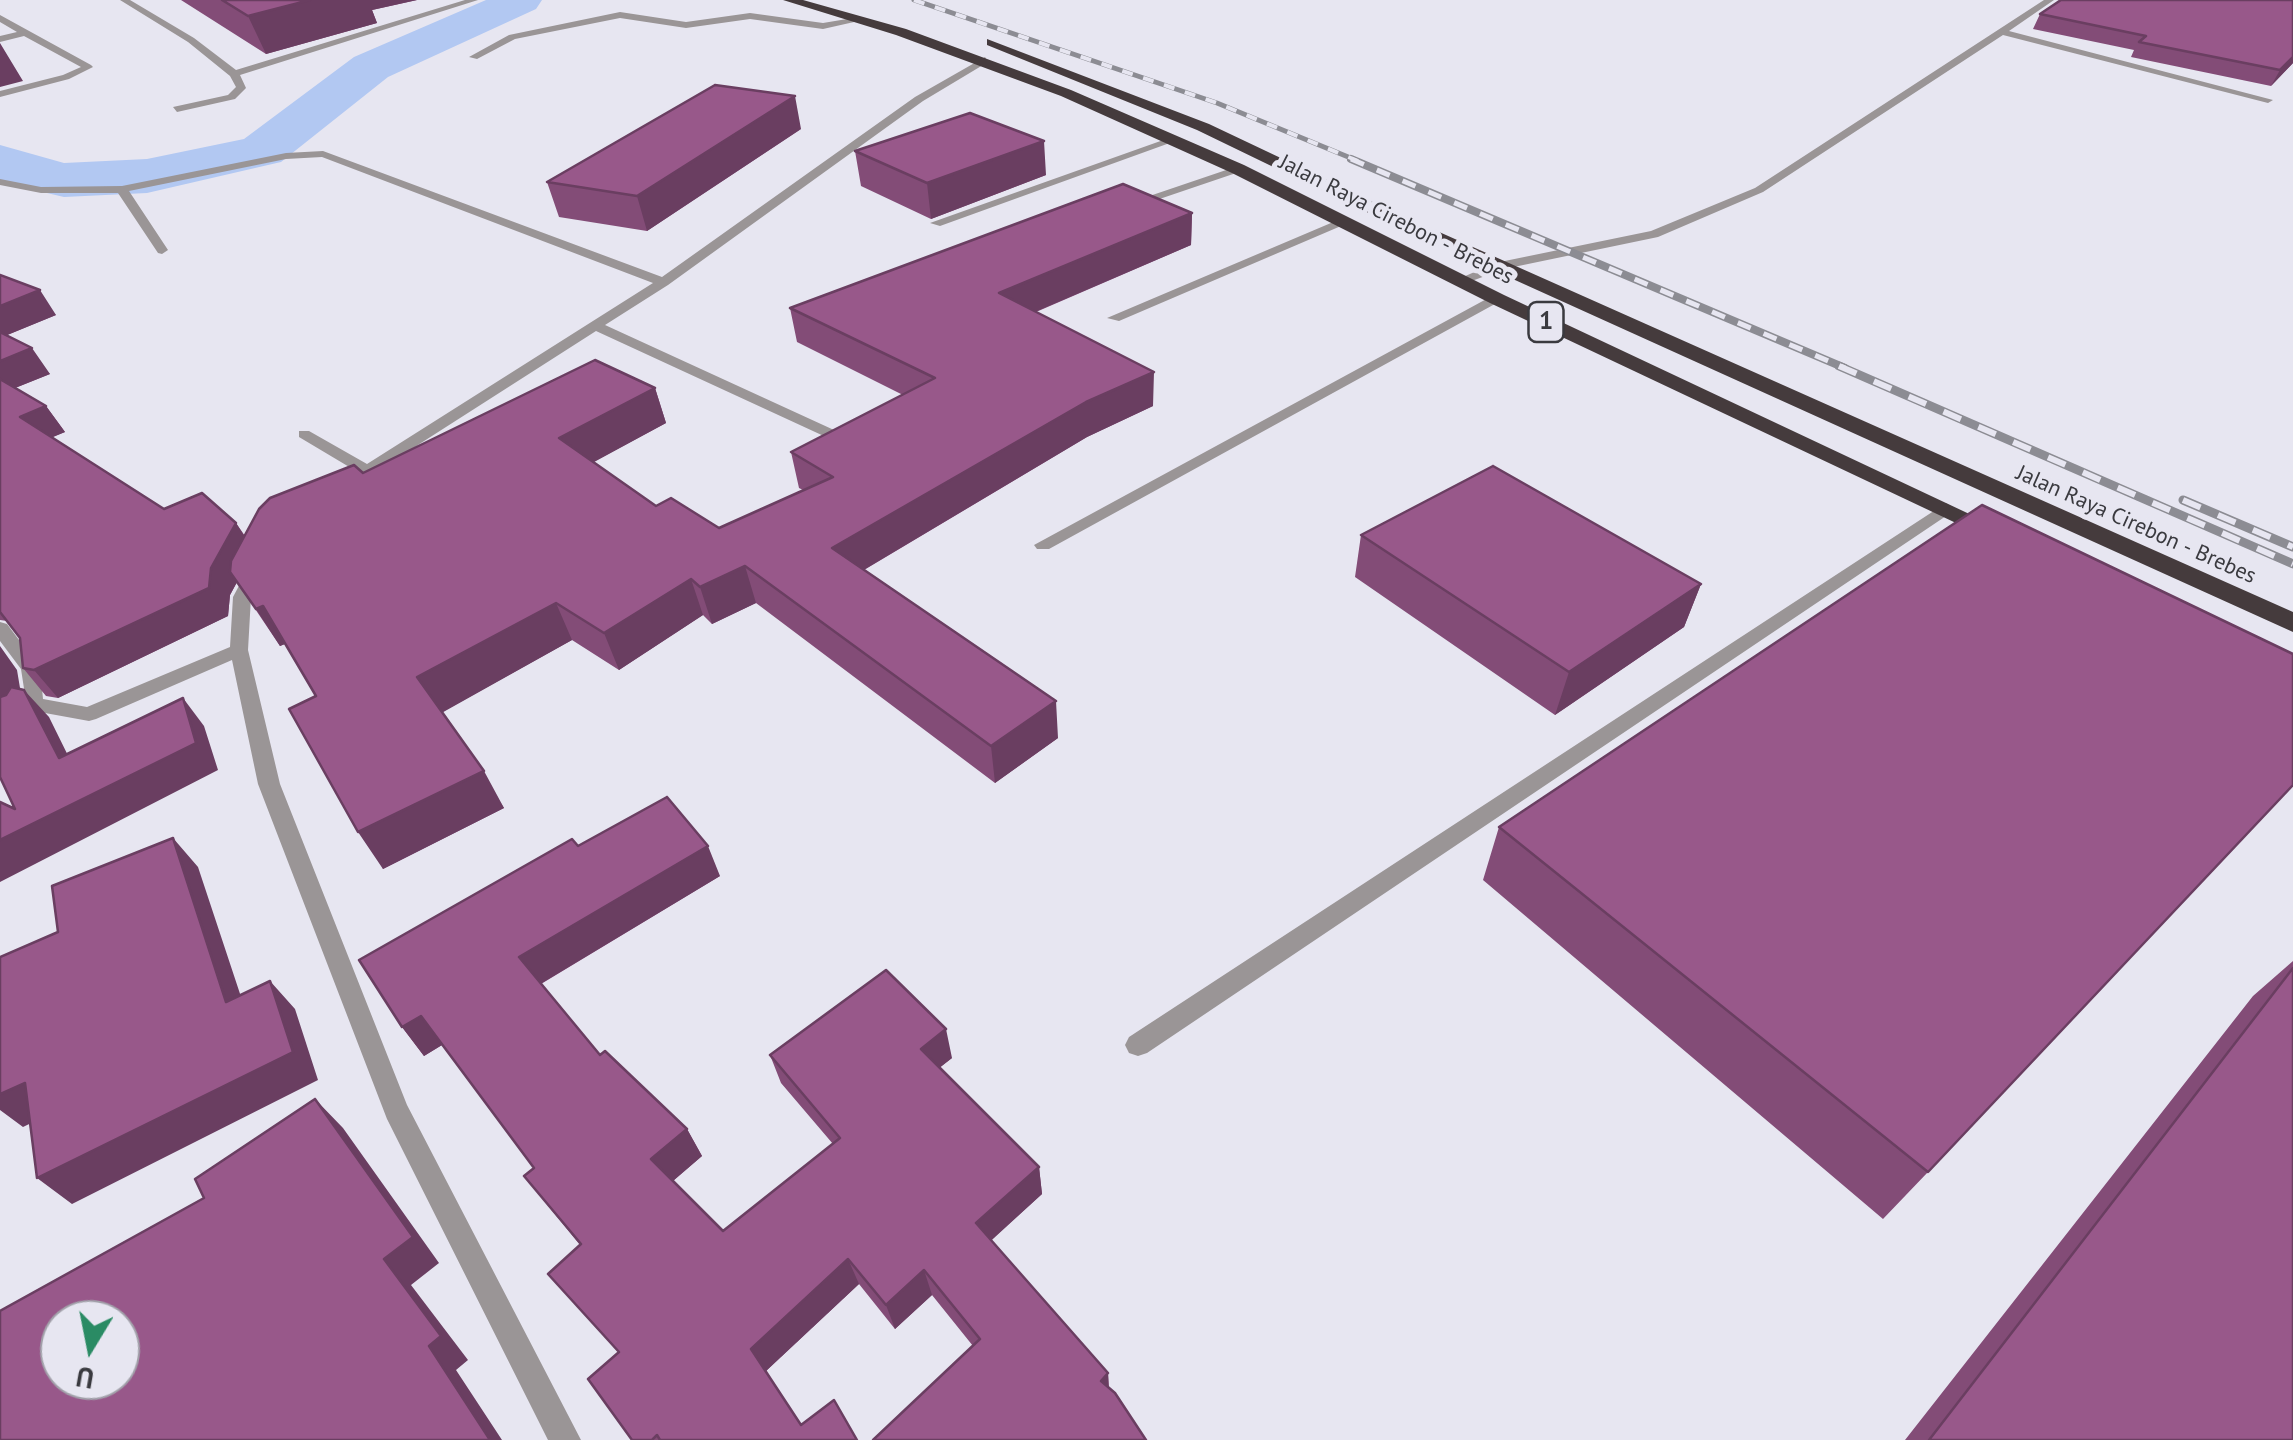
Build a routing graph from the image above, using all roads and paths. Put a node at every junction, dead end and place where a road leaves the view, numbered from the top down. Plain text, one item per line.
1 (124, 0) edge
2 (474, 0) edge
3 (789, 0) edge
4 (2050, 0) edge
5 (858, 10) edge
6 (0, 18) edge
7 (2000, 30) junction
8 (26, 33) junction
9 (0, 39) edge
10 (474, 57) dead end
11 (984, 60) junction
12 (234, 74) junction
13 (0, 94) edge
14 (2268, 100) dead end
15 (178, 109) dead end
16 (1172, 140) junction
17 (1238, 169) junction
18 (0, 182) edge
19 (122, 189) junction
20 (1110, 212) edge
21 (936, 223) dead end
22 (1342, 223) junction
23 (162, 250) dead end
24 (1500, 266) junction
25 (1461, 281) junction
26 (663, 282) junction
27 (1497, 299) junction
28 (1114, 318) dead end
29 (595, 326) junction
30 (304, 434) dead end
31 (856, 446) edge
32 (368, 470) junction
33 (324, 498) edge
34 (1946, 508) junction
35 (2015, 541) edge
36 (1043, 545) dead end
37 (263, 555) edge
38 (2293, 623) edge
39 (0, 628) edge
40 (239, 650) junction
41 (32, 704) junction
42 (0, 726) edge
43 (1138, 1045) dead end
44 (565, 1440) edge

1 - 12 street
2 - 12 street
3 - 5 highway, Jalan Raya Cirebon - Brebes / 1
4 - 7 street
5 - 10 street
5 - 11 highway, Jalan Raya Cirebon - Brebes / 1
5 - 24 highway, Jalan Raya Cirebon - Brebes / 1
6 - 8 street
7 - 14 street
7 - 24 street
8 - 9 street
8 - 13 street
11 - 16 highway, Jalan Raya Cirebon - Brebes / 1
11 - 26 street
12 - 15 street
16 - 17 highway, Jalan Raya Cirebon - Brebes / 1
16 - 21 street
17 - 20 street
17 - 22 highway, Jalan Raya Cirebon - Brebes / 1
18 - 19 street
19 - 23 street
19 - 26 street
22 - 25 highway, Jalan Raya Cirebon - Brebes / 1
22 - 28 street
24 - 25 street
24 - 38 highway, Jalan Raya Cirebon - Brebes / 1
25 - 27 highway, Jalan Raya Cirebon - Brebes / 1
26 - 29 street
27 - 34 highway, Jalan Raya Cirebon - Brebes / 1
27 - 36 street
29 - 31 street
29 - 32 street
30 - 32 street
32 - 33 street
34 - 35 highway, Jalan Raya Cirebon - Brebes / 1
34 - 43 street
37 - 40 street
39 - 41 street
40 - 41 street
40 - 44 street
41 - 42 street

